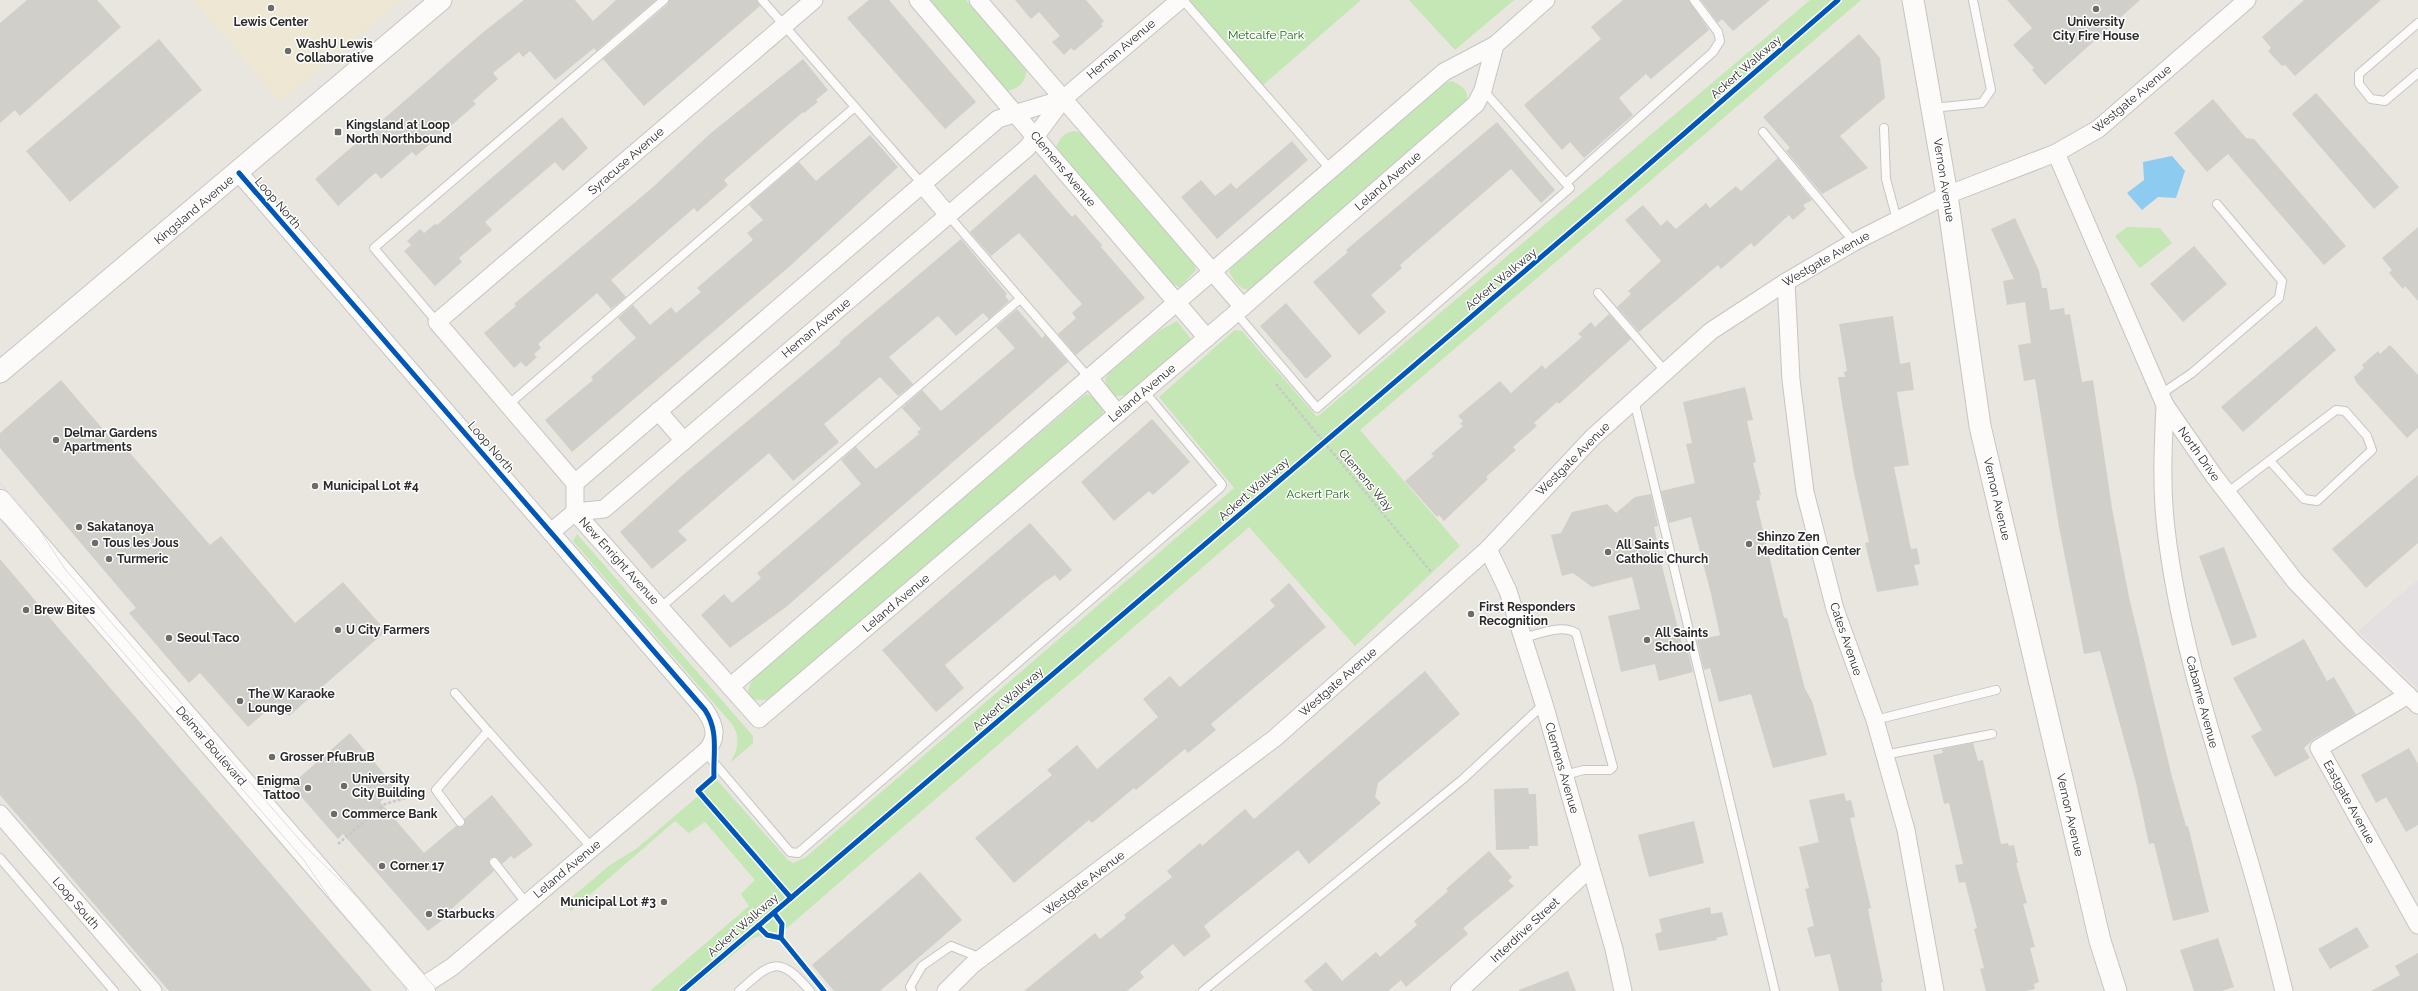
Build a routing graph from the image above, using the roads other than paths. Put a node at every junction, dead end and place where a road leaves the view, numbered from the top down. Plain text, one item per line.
1 (441, 0) edge
2 (664, 0) edge
3 (762, 0) edge
4 (814, 0) edge
5 (918, 0) edge
6 (978, 0) edge
7 (1180, 0) edge
8 (1183, 0) edge
9 (1546, 0) edge
10 (1694, 0) edge
11 (1913, 0) edge
12 (1973, 0) edge
13 (2247, 0) edge
14 (2418, 22) edge
15 (784, 26) junction
16 (1495, 45) junction
17 (2418, 73) edge
18 (1483, 90) junction
19 (1063, 99) junction
20 (855, 107) junction
21 (1932, 108) junction
22 (1016, 114) junction
23 (1884, 128) dead end
24 (1763, 132) dead end
25 (1035, 136) junction
26 (2056, 153) junction
27 (1331, 170) junction
28 (239, 173) junction
29 (1566, 183) junction
30 (922, 184) junction
31 (1947, 195) junction
32 (2217, 204) dead end
33 (948, 215) junction
34 (1897, 220) junction
35 (1854, 242) junction
36 (1213, 272) junction
37 (1786, 282) junction
38 (1598, 293) dead end
39 (1020, 299) junction
40 (1177, 302) junction
41 (1240, 310) junction
42 (437, 322) junction
43 (1207, 338) junction
44 (1665, 371) junction
45 (0, 372) edge
46 (1089, 378) junction
47 (1144, 391) junction
48 (1634, 400) junction
49 (2163, 400) junction
50 (508, 405) junction
51 (658, 411) junction
52 (1118, 414) junction
53 (684, 441) junction
54 (2270, 461) junction
55 (575, 483) junction
56 (2227, 493) junction
57 (0, 501) edge
58 (575, 512) junction
59 (551, 532) junction
60 (1488, 550) junction
61 (660, 608) junction
62 (1523, 638) junction
63 (730, 687) junction
64 (1996, 690) dead end
65 (455, 693) dead end
66 (2413, 700) edge
67 (1544, 704) junction
68 (759, 719) joint
69 (1875, 720) junction
70 (488, 731) junction
71 (1992, 734) dead end
72 (709, 747) junction
73 (1884, 755) junction
74 (1564, 775) junction
75 (0, 814) edge
76 (460, 822) dead end
77 (592, 848) junction
78 (0, 858) edge
79 (494, 862) dead end
80 (1590, 868) junction
81 (527, 904) junction
82 (2418, 925) edge
83 (982, 958) junction
84 (420, 990) edge
85 (114, 991) edge
86 (153, 991) edge
87 (739, 991) edge
88 (810, 991) edge
89 (912, 991) edge
90 (946, 991) edge
91 (1203, 991) edge
92 (1459, 991) edge
93 (1623, 991) edge
94 (1775, 991) edge
95 (1935, 991) edge
96 (2116, 991) edge
97 (2284, 991) edge

1 - 28 street, Kingsland Avenue
2 - 42 lane
3 - 15 lane
4 - 15 street, Syracuse Avenue
5 - 22 street, Clemens Avenue
6 - 19 street
7 - 19 street, Heman Avenue
8 - 27 lane
9 - 16 street
10 - 29 lane
11 - 21 street, Vernon Avenue
12 - 21 lane
13 - 26 street, Westgate Avenue
14 - 17 lane
15 - 20 lane
15 - 42 street, Syracuse Avenue
16 - 18 street, Leland Avenue
16 - 27 street
18 - 29 lane
18 - 41 street, Leland Avenue
19 - 22 street, Heman Avenue
19 - 25 street, Heman Avenue
19 - 36 street
20 - 30 lane
20 - 50 lane
21 - 31 street, Vernon Avenue
22 - 25 street, Clemens Avenue
22 - 30 street, Heman Avenue
23 - 34 lane
24 - 35 lane
25 - 33 street, Heman Avenue
25 - 40 street, Clemens Avenue
26 - 31 street, Westgate Avenue
26 - 49 street, North Drive
27 - 36 street
28 - 45 street, Kingsland Avenue
28 - 59 street, Loop North
29 - 41 lane
30 - 33 street
30 - 51 street, Heman Avenue
31 - 34 street, Westgate Avenue
31 - 96 street, Vernon Avenue
32 - 49 lane
33 - 39 lane
33 - 53 street, Heman Avenue
34 - 35 street, Westgate Avenue
35 - 37 street, Westgate Avenue
36 - 40 street
36 - 41 street
37 - 44 street, Westgate Avenue
37 - 69 street, Cates Avenue
38 - 44 lane
39 - 46 lane
39 - 61 lane
40 - 43 street, Clemens Avenue
40 - 46 street
41 - 43 street, Leland Avenue
42 - 50 street
43 - 47 street, Leland Avenue
44 - 48 street, Westgate Avenue
46 - 52 street
46 - 63 street
47 - 52 street, Leland Avenue
47 - 72 lane
48 - 60 street, Westgate Avenue
48 - 94 lane
49 - 56 street, North Drive
49 - 97 street, Cabanne Avenue
50 - 55 street
51 - 53 street
51 - 55 street, Heman Avenue
52 - 68 street, Leland Avenue
53 - 58 street, Heman Avenue
54 - 54 lane
54 - 56 lane
55 - 58 street, New Enright Avenue
56 - 66 street, North Drive
57 - 84 main road, Delmar Boulevard
58 - 59 street
58 - 61 street, New Enright Avenue
59 - 72 street, Loop North
60 - 62 street, Clemens Avenue
60 - 83 street, Westgate Avenue
61 - 63 street, New Enright Avenue
62 - 67 street, Clemens Avenue
62 - 74 lane
63 - 68 street, New Enright Avenue
64 - 69 lane
65 - 70 lane
66 - 82 street, Eastgate Avenue
67 - 74 street, Clemens Avenue
67 - 91 lane
69 - 73 street, Cates Avenue
70 - 76 lane
70 - 77 lane
71 - 73 lane
72 - 77 street, Leland Avenue
73 - 95 street, Cates Avenue
74 - 80 street, Clemens Avenue
75 - 86 street, Loop South
77 - 81 street, Leland Avenue
78 - 85 lane
79 - 81 lane
80 - 92 street, Interdrive Street
80 - 93 street, Clemens Avenue
81 - 84 street, Leland Avenue
83 - 89 lane
83 - 90 street, Westgate Avenue
87 - 88 lane

